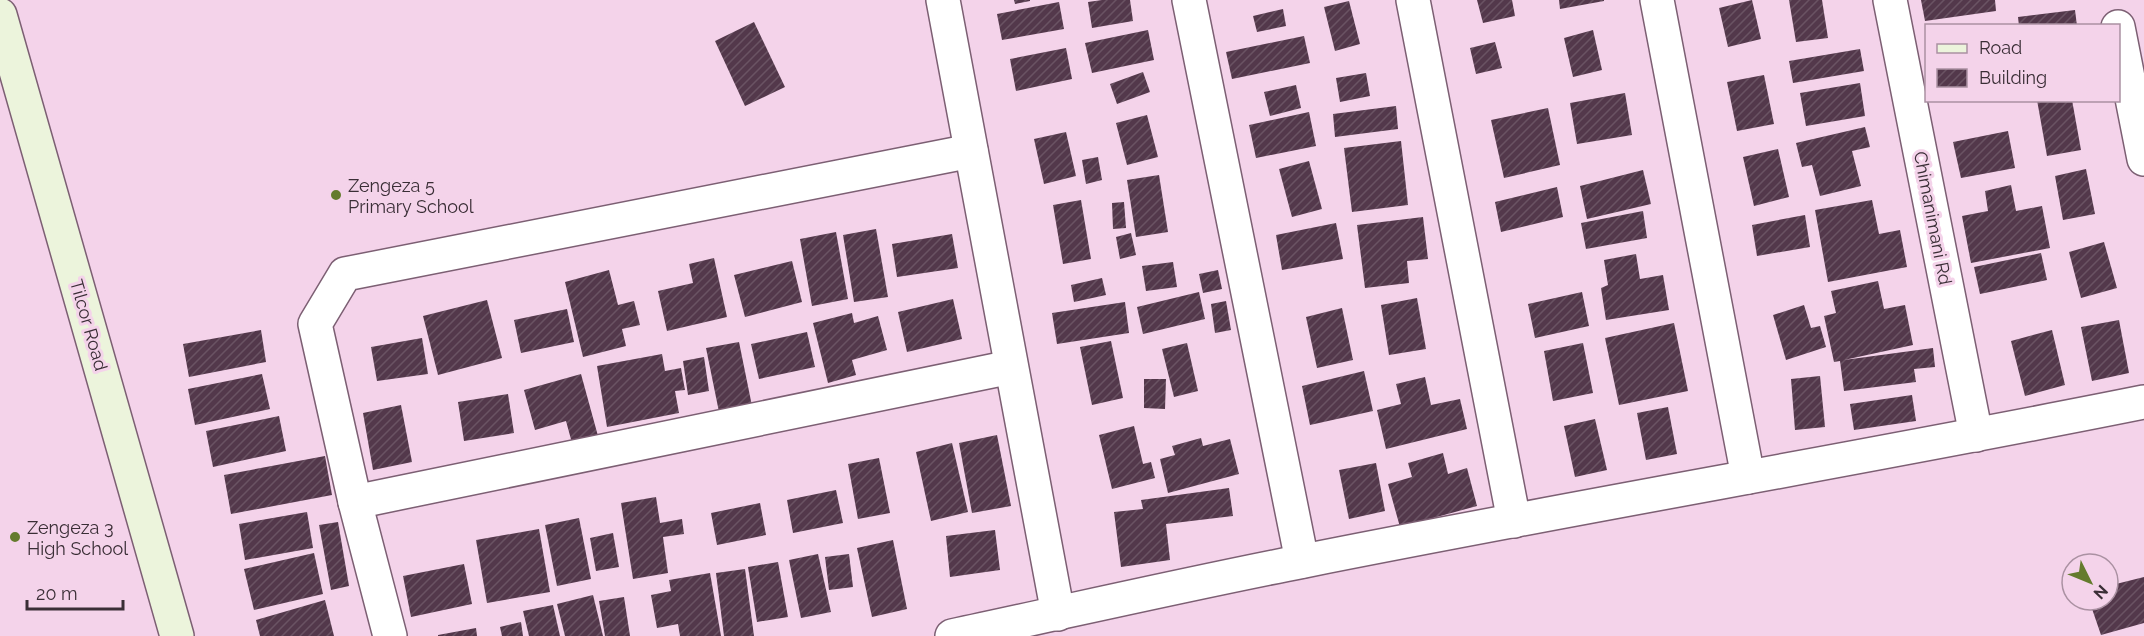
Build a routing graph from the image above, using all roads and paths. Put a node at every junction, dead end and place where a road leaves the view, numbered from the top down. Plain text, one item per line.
1 (943, 0) edge
2 (1189, 0) edge
3 (1413, 0) edge
4 (1657, 0) edge
5 (1890, 0) edge
6 (2113, 0) edge
7 (0, 15) edge
8 (2118, 24) edge
9 (2120, 36) edge
10 (971, 151) junction
11 (2144, 159) edge
12 (1011, 367) junction
13 (2144, 402) edge
14 (1976, 435) junction
15 (1748, 477) junction
16 (355, 502) junction
17 (1514, 521) junction
18 (1302, 561) junction
19 (1058, 614) junction
20 (177, 636) edge
21 (390, 636) edge
22 (952, 636) edge

1 - 10 street
2 - 18 street
3 - 17 street
4 - 15 street
5 - 14 street, Chimanimani Rd
6 - 8 street
7 - 20 street, Tilcor Road
9 - 11 street
10 - 12 street
10 - 16 street
12 - 16 street
12 - 19 street
13 - 14 street
14 - 15 street
15 - 17 street
16 - 21 street
17 - 18 street
18 - 19 street
19 - 22 street

